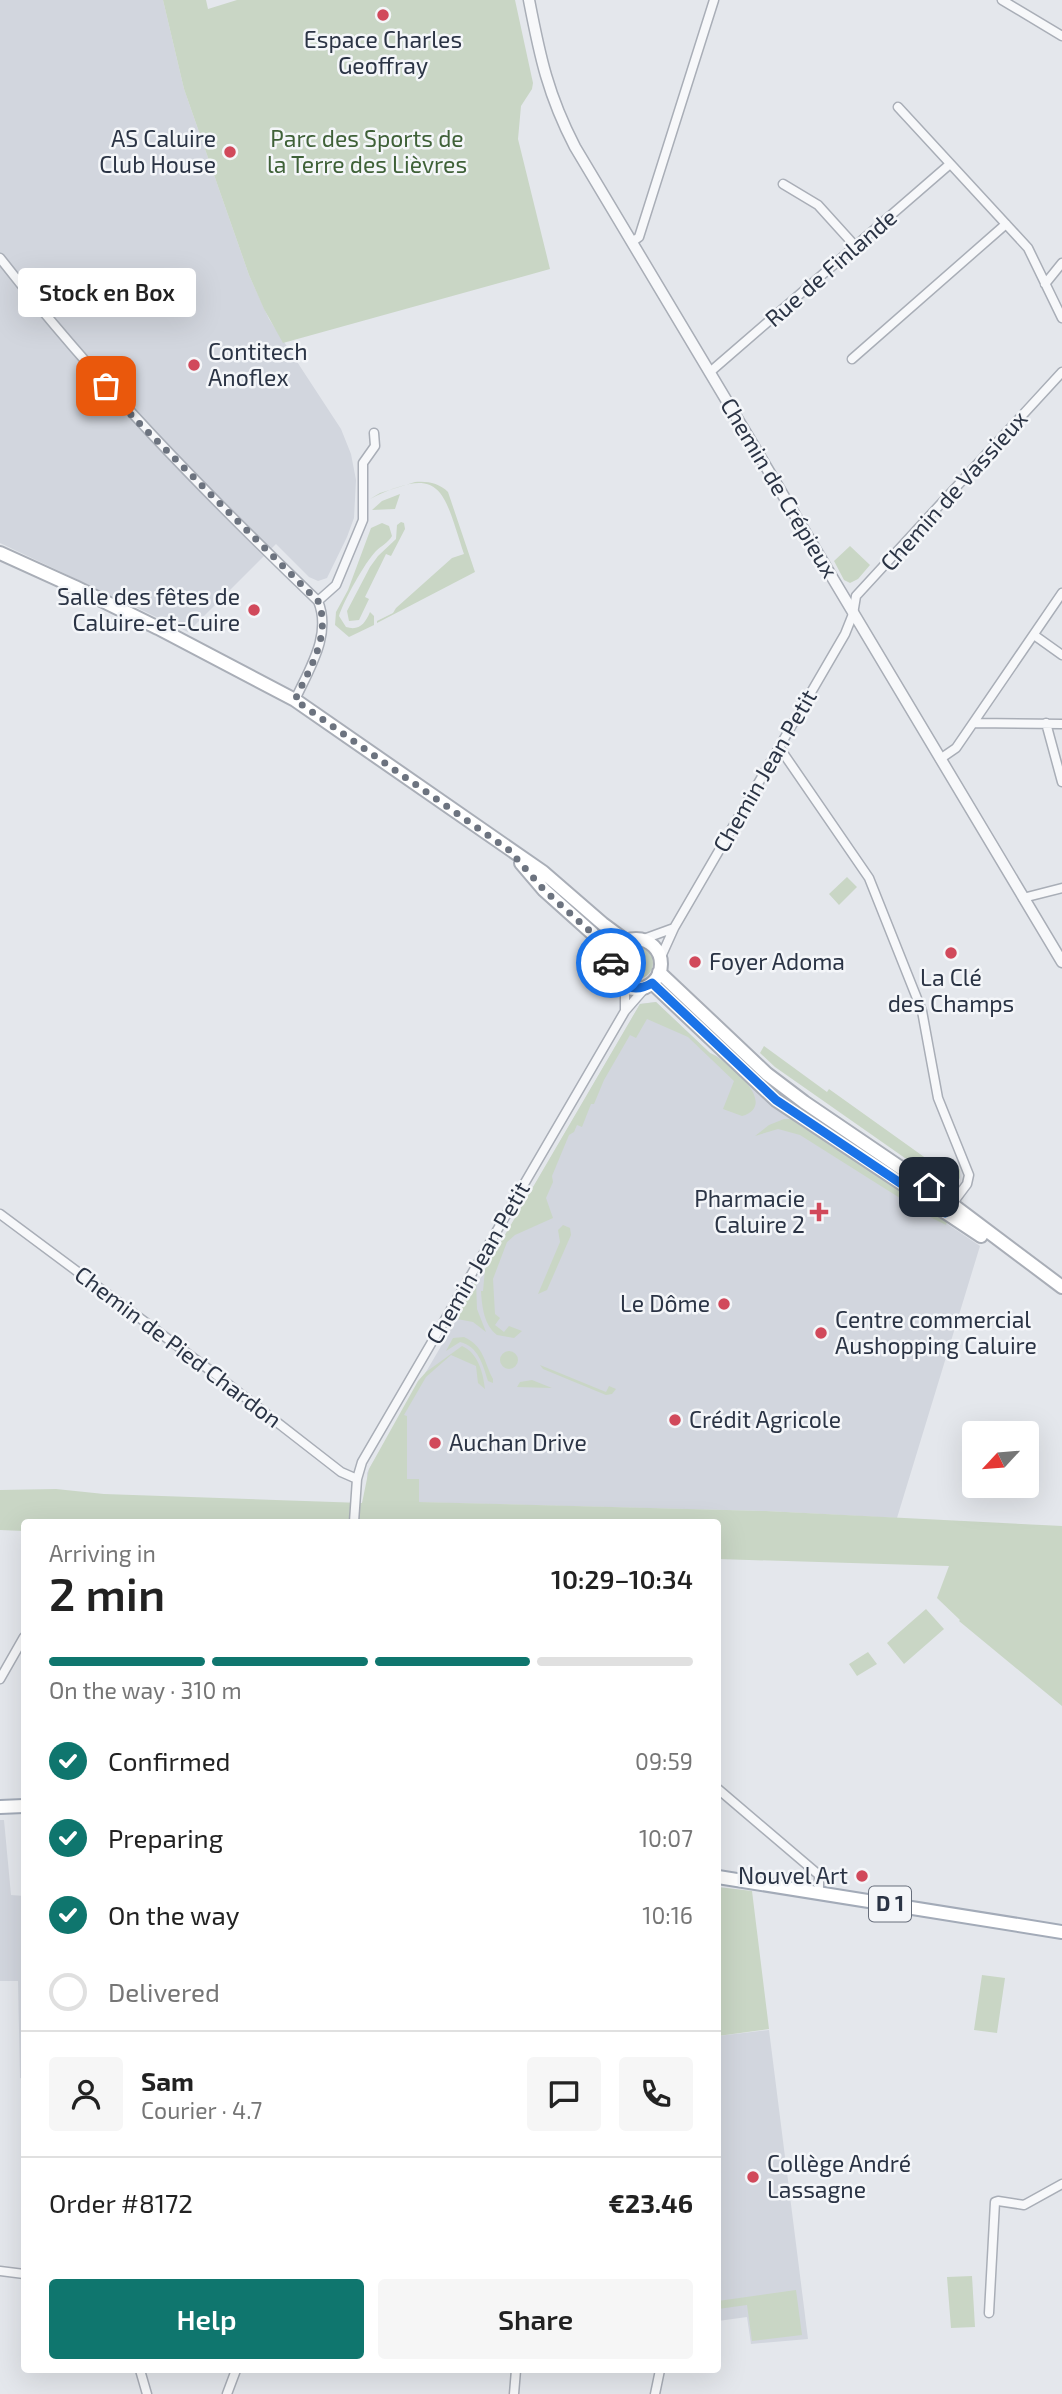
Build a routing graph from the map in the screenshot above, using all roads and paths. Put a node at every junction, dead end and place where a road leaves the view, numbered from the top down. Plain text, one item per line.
1 (529, 0) edge
2 (715, 0) edge
3 (1002, 0) edge
4 (1062, 36) edge
5 (898, 107) dead end
6 (950, 164) junction
7 (783, 184) dead end
8 (1006, 224) junction
9 (632, 242) junction
10 (856, 247) junction
11 (0, 257) edge
12 (1062, 263) edge
13 (1045, 284) junction
14 (1062, 318) edge
15 (852, 359) dead end
16 (710, 372) junction
17 (1062, 372) edge
18 (374, 433) dead end
19 (0, 553) edge
20 (1062, 593) edge
21 (318, 601) junction
22 (853, 614) junction
23 (1034, 635) junction
24 (1062, 655) edge
25 (295, 700) junction
26 (974, 723) junction
27 (1046, 723) junction
28 (1062, 724) edge
29 (779, 747) junction
30 (940, 759) junction
31 (1062, 782) edge
32 (509, 850) junction
33 (1062, 888) edge
34 (1023, 898) junction
35 (674, 928) junction
36 (641, 940) junction
37 (626, 941) junction
38 (612, 958) junction
39 (1062, 962) edge
40 (654, 975) junction
41 (625, 986) junction
42 (625, 1011) junction
43 (948, 1209) junction
44 (0, 1214) edge
45 (1062, 1287) edge
46 (357, 1479) junction
47 (354, 1519) edge
48 (21, 1642) edge
49 (0, 1679) edge
50 (721, 1792) edge
51 (21, 1806) edge
52 (0, 1807) edge
53 (721, 1877) edge
54 (819, 1892) junction
55 (1062, 1932) edge
56 (1062, 2183) edge
57 (0, 2271) edge
58 (21, 2274) edge
59 (989, 2313) dead end
60 (140, 2373) edge
61 (235, 2373) edge
62 (516, 2373) edge
63 (659, 2373) edge
64 (148, 2394) edge
65 (227, 2394) edge
66 (514, 2394) edge
67 (655, 2394) edge

1 - 9 street, Chemin de Crépieux
2 - 9 street
3 - 4 street
5 - 6 street
6 - 8 street
6 - 10 street, Rue de Finlande
7 - 10 street
8 - 13 street
8 - 15 street
9 - 16 street, Chemin de Crépieux
10 - 16 street, Rue de Finlande
11 - 21 street
12 - 13 street
13 - 14 street
16 - 22 street, Chemin de Crépieux
17 - 22 street, Chemin de Vassieux
18 - 21 street
19 - 25 main road
20 - 23 street
21 - 25 street
22 - 29 street, Chemin Jean Petit
22 - 30 street, Chemin de Crépieux
23 - 24 street
23 - 26 street
25 - 32 main road
26 - 27 street
26 - 30 street
27 - 28 street
27 - 31 street
29 - 35 street, Chemin Jean Petit
29 - 43 street
30 - 34 street, Chemin de Crépieux
32 - 37 main road
32 - 38 main road
33 - 34 street
34 - 39 street, Chemin de Crépieux
35 - 36 street
35 - 40 street, Chemin Jean Petit
36 - 37 main road
36 - 40 main road
37 - 38 main road
38 - 41 main road
40 - 41 main road
40 - 42 street, Chemin Jean Petit
40 - 43 main road
41 - 42 street
42 - 46 street, Chemin Jean Petit
43 - 45 main road
44 - 46 street, Chemin de Pied Chardon
46 - 47 street, Chemin Jean Petit
48 - 49 street
50 - 54 street
51 - 52 main road
53 - 54 main road, D 1
54 - 55 main road, D 1
56 - 59 street
57 - 58 street
60 - 64 street
61 - 65 street
62 - 66 street
63 - 67 street

